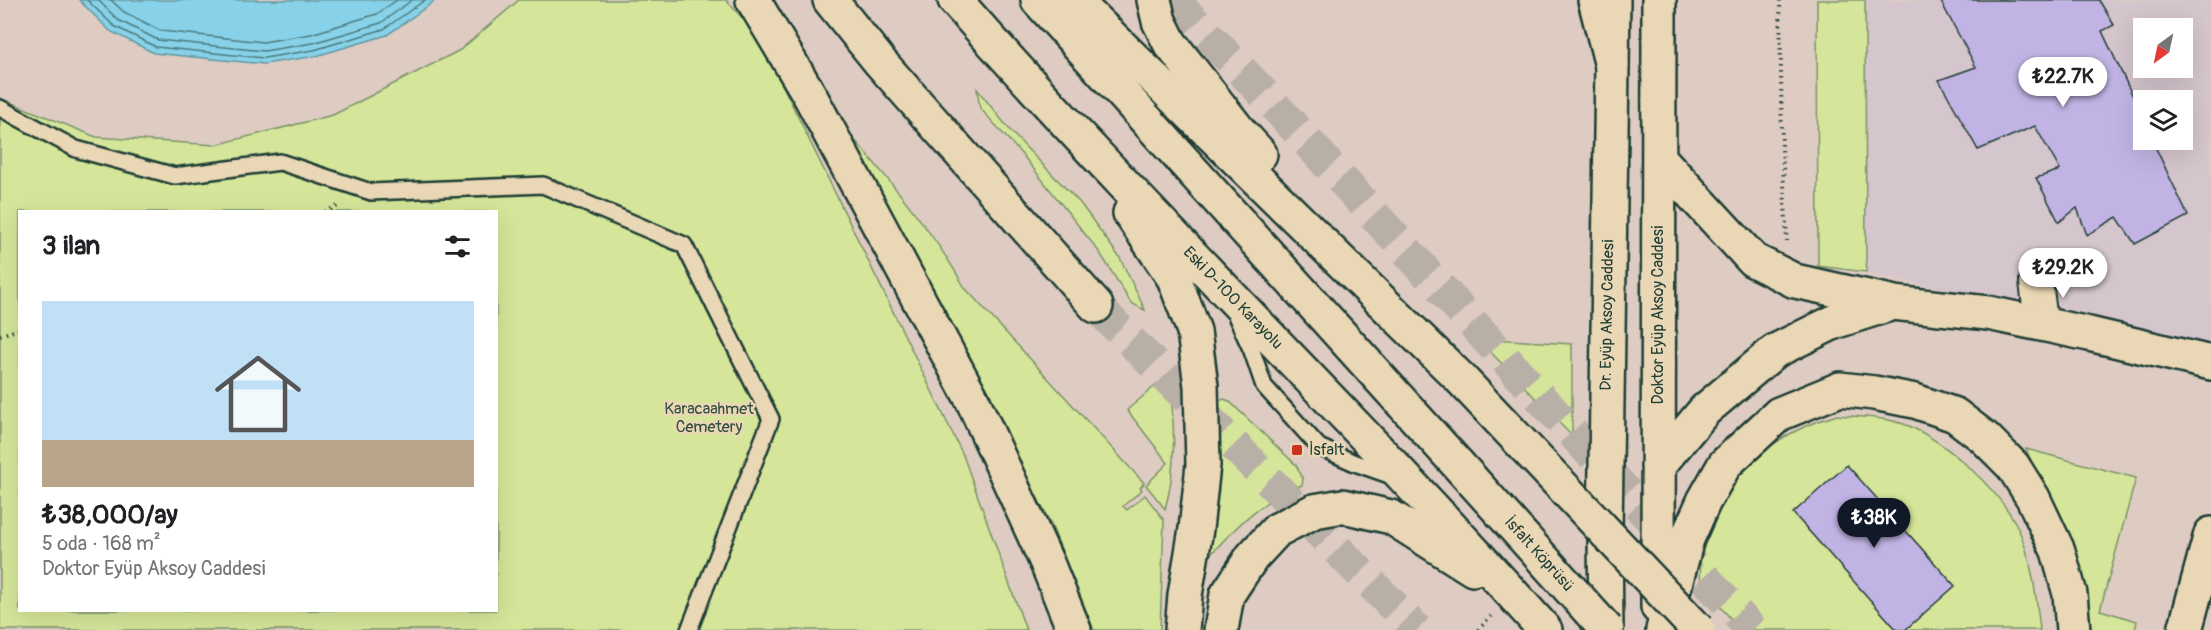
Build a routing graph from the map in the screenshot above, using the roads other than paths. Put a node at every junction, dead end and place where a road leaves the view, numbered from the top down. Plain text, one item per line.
1 (753, 0) edge
2 (830, 0) edge
3 (955, 0) edge
4 (1038, 0) edge
5 (1074, 0) edge
6 (1154, 0) edge
7 (1167, 0) edge
8 (1595, 0) edge
9 (1612, 0) edge
10 (1659, 0) edge
11 (1188, 65) junction
12 (1612, 66) junction
13 (1043, 100) junction
14 (0, 108) edge
15 (1659, 158) junction
16 (2036, 281) dead end
17 (1893, 303) junction
18 (1096, 306) tunnel mouth
19 (2041, 323) junction
20 (2211, 363) edge
21 (1461, 379) junction
22 (1658, 466) junction
23 (2211, 534) edge
24 (1513, 594) junction
25 (689, 630) edge
26 (1074, 630) edge
27 (1182, 630) edge
28 (1221, 630) edge
29 (1545, 630) edge
30 (1606, 630) edge
31 (1658, 630) edge
32 (1663, 630) edge
33 (1698, 630) edge
34 (2073, 630) edge
35 (2185, 630) edge

1 - 26 main road
2 - 18 main road
3 - 13 main road, Eski D-100 Karayolu
4 - 30 main road, İsfalt Köprüsü, bridge
5 - 21 main road
6 - 11 main road
7 - 11 main road
8 - 12 main road
9 - 12 main road, Dr. Eyüp Aksoy Caddesi
10 - 15 main road, Doktor Eyüp Aksoy Caddesi
11 - 21 main road
12 - 30 main road, Dr. Eyüp Aksoy Caddesi
13 - 24 main road, Eski D-100 Karayolu
13 - 27 main road
14 - 25 lane
15 - 17 main road
15 - 22 main road, Doktor Eyüp Aksoy Caddesi
16 - 19 street
17 - 19 main road
17 - 22 main road
19 - 20 main road
21 - 33 main road, bridge
22 - 31 main road, Doktor Eyüp Aksoy Caddesi
23 - 35 main road
24 - 28 main road
24 - 29 main road
32 - 34 main road

